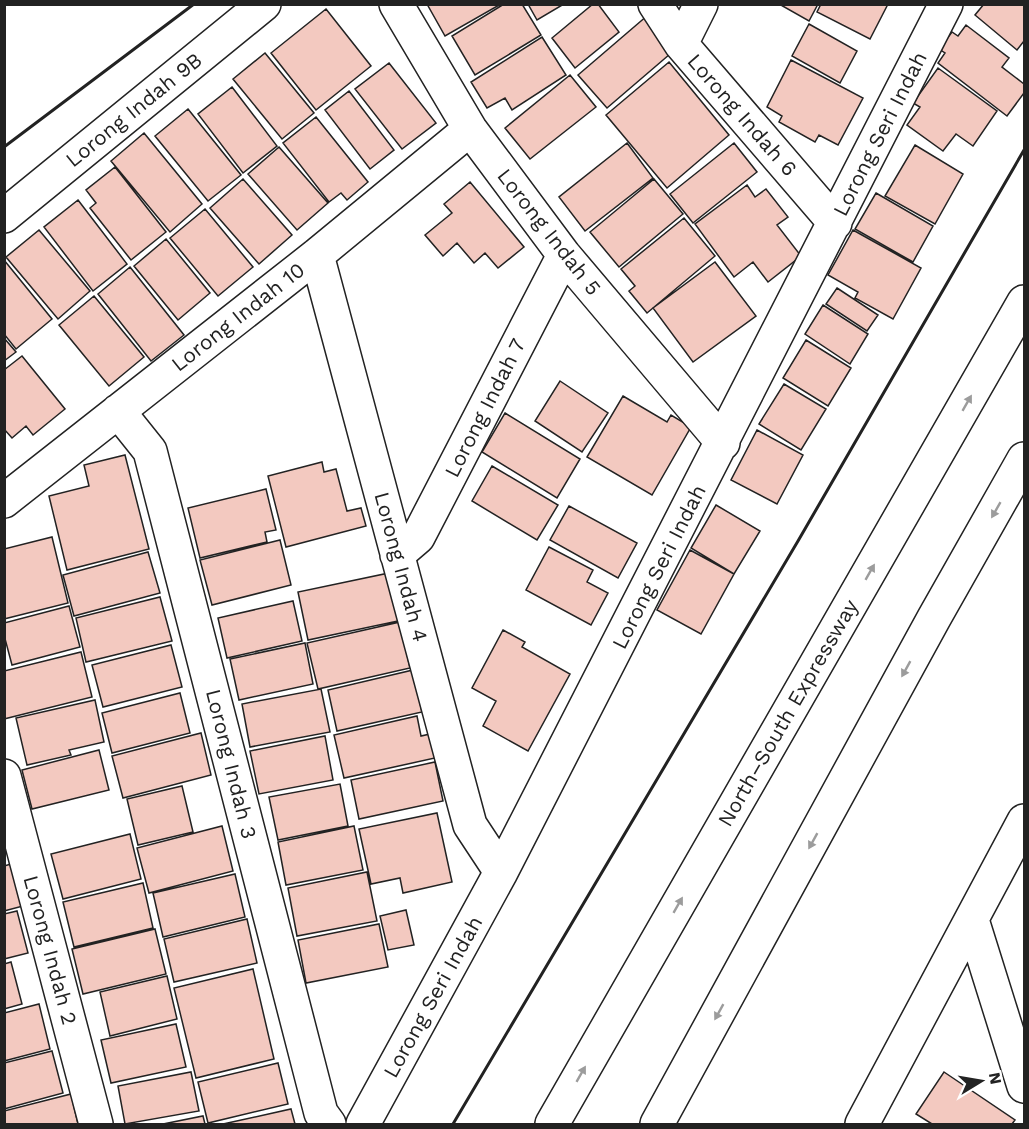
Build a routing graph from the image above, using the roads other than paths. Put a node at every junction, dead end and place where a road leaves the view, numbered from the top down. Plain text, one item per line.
1 (264, 4) edge
2 (396, 4) edge
3 (655, 4) edge
4 (701, 4) edge
5 (946, 4) edge
6 (681, 44) junction
7 (470, 129) junction
8 (4, 216) edge
9 (835, 223) junction
10 (317, 255) junction
11 (564, 255) junction
12 (1024, 302) edge
13 (118, 411) junction
14 (723, 443) junction
15 (1024, 459) edge
16 (4, 501) edge
17 (398, 555) junction
18 (4, 776) edge
19 (1024, 821) edge
20 (501, 872) junction
21 (972, 920) junction
22 (1024, 1086) edge
23 (96, 1125) edge
24 (328, 1125) edge
25 (363, 1125) edge
26 (552, 1125) edge
27 (657, 1125) edge
28 (862, 1125) edge

1 - 8 main road, Lorong Indah 9B
2 - 7 main road, Lorong Indah 5
3 - 6 main road, Lorong Indah 6
4 - 6 main road
5 - 9 main road, Lorong Seri Indah
6 - 9 main road, Lorong Indah 6
7 - 10 main road, Lorong Indah 10
7 - 11 main road, Lorong Indah 5
9 - 14 main road, Lorong Seri Indah
10 - 13 main road, Lorong Indah 10
10 - 17 main road, Lorong Indah 4
11 - 14 main road, Lorong Indah 5
11 - 17 main road, Lorong Indah 7
26 -> 12 main road, North–South Expressway
13 - 16 main road, Lorong Indah 10
13 - 24 main road, Lorong Indah 3
14 - 20 main road, Lorong Seri Indah
15 -> 27 main road
17 - 20 main road, Lorong Indah 4
18 - 23 main road, Lorong Indah 2
19 - 21 main road
20 - 25 main road, Lorong Seri Indah
21 - 22 main road
21 - 28 main road

